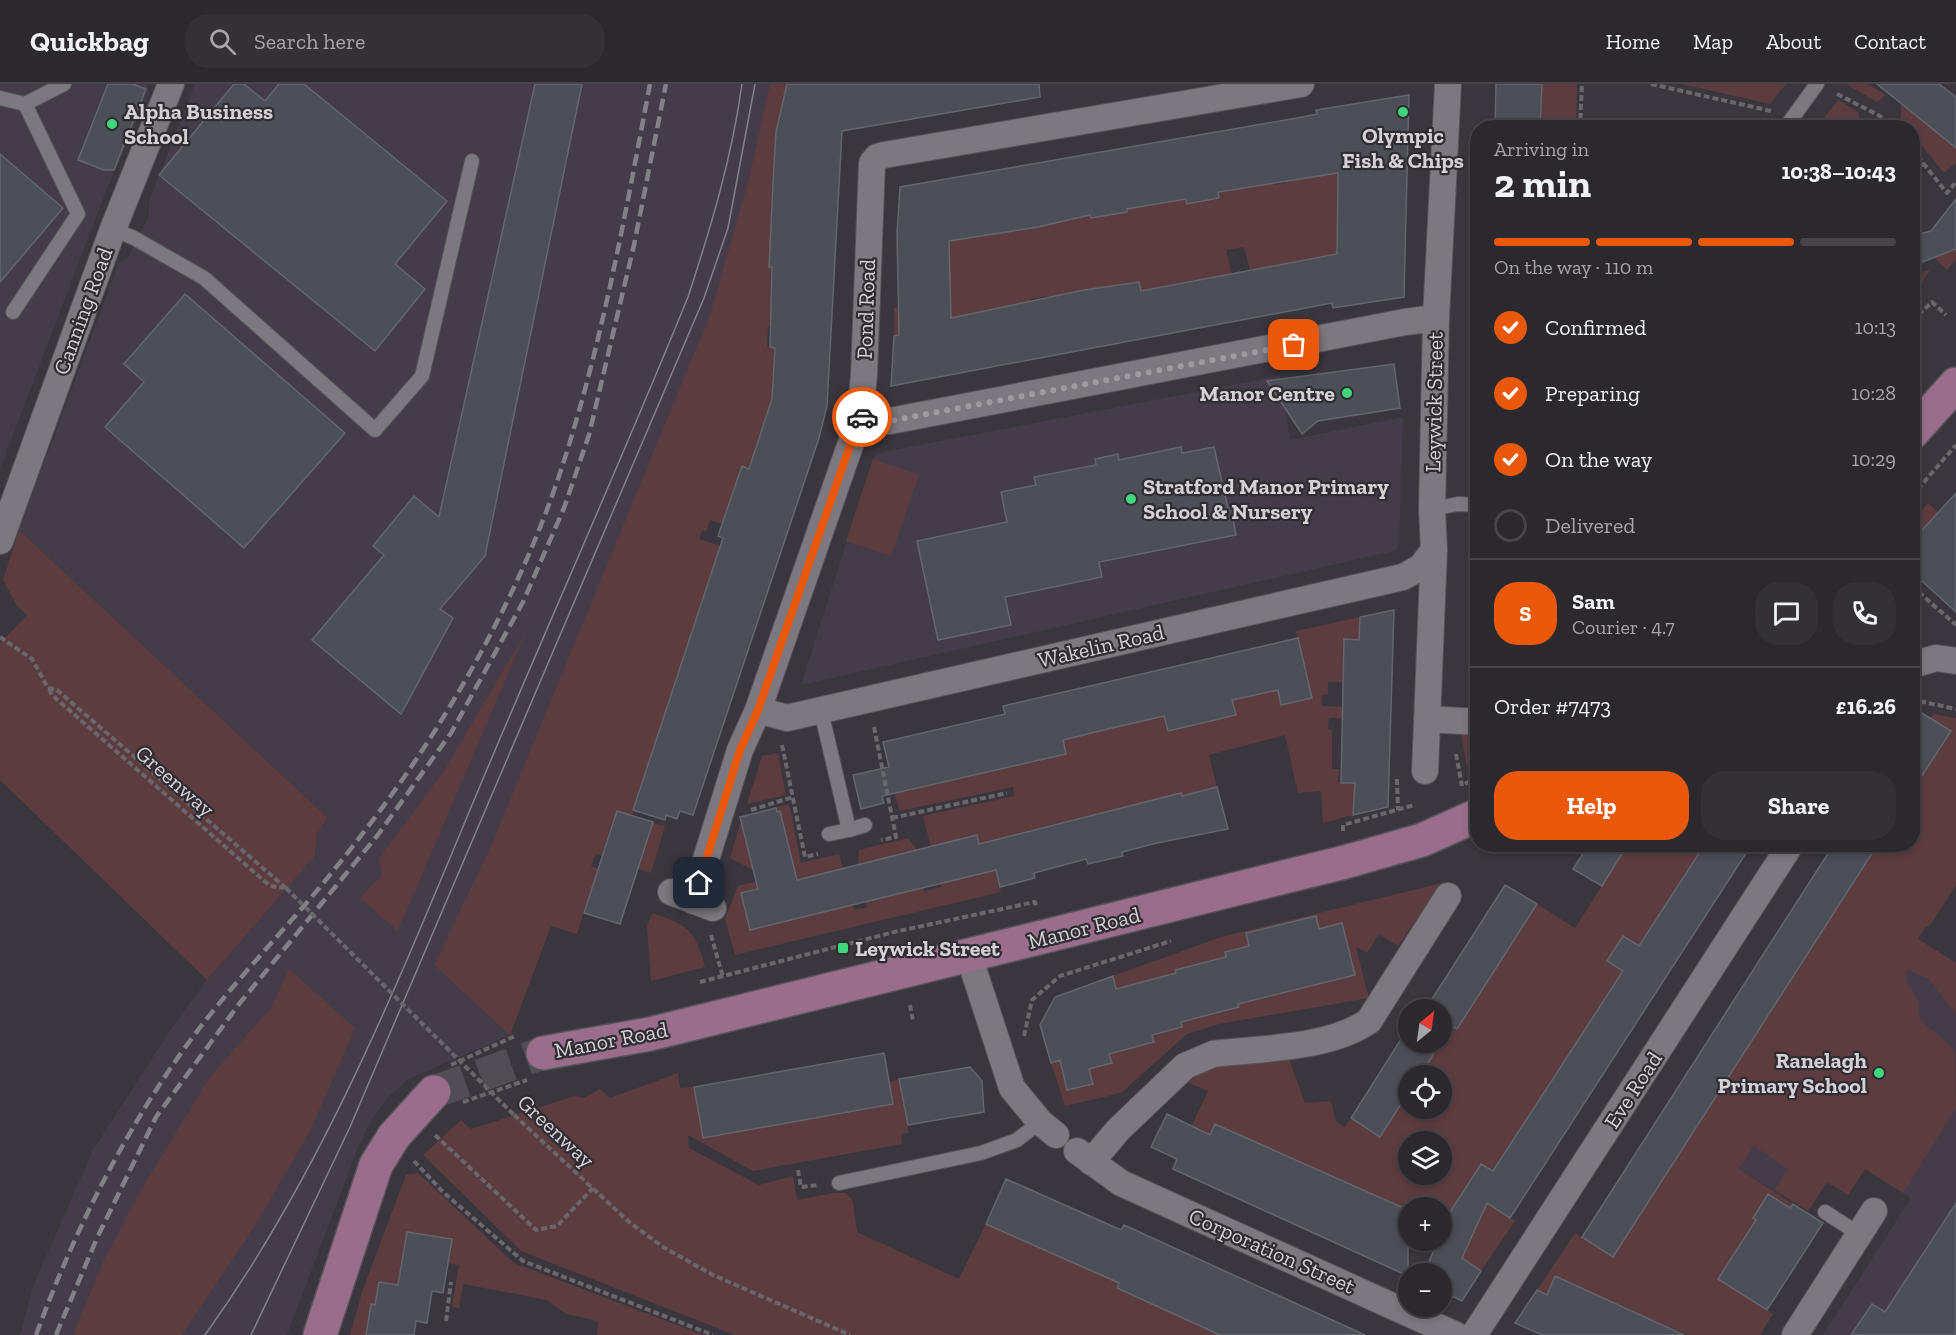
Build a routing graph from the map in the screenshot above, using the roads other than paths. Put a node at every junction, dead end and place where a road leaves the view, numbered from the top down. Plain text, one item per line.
1 (64, 84) edge
2 (171, 84) edge
3 (1301, 84) edge
4 (1448, 84) edge
5 (1817, 84) edge
6 (0, 98) edge
7 (25, 104) junction
8 (1791, 120) edge
9 (472, 161) dead end
10 (112, 229) junction
11 (14, 312) dead end
12 (1436, 318) junction
13 (1956, 384) edge
14 (860, 417) junction
15 (1920, 424) edge
16 (1470, 505) edge
17 (1432, 509) junction
18 (0, 541) edge
19 (1434, 550) junction
20 (1956, 661) edge
21 (1920, 663) edge
22 (758, 710) junction
23 (821, 711) junction
24 (1427, 719) junction
25 (1470, 722) edge
26 (850, 765) dead end
27 (836, 768) junction
28 (1425, 771) dead end
29 (1470, 819) edge
30 (865, 825) dead end
31 (849, 830) junction
32 (829, 834) dead end
33 (1786, 852) edge
34 (1448, 896) dead end
35 (692, 900) dead end
36 (969, 956) junction
37 (532, 1055) tunnel mouth
38 (445, 1088) tunnel mouth
39 (1048, 1128) joint
40 (839, 1183) road end
41 (1874, 1211) dead end
42 (1825, 1212) dead end
43 (1859, 1234) junction
44 (320, 1335) edge
45 (1456, 1335) edge
46 (1474, 1335) edge
47 (1795, 1335) edge

1 - 7 lane
2 - 10 street, Canning Road
3 - 14 street, Pond Road
4 - 12 street, Leywick Street
5 - 8 lane
6 - 7 lane
7 - 11 lane
9 - 10 lane
10 - 18 street, Canning Road
12 - 14 street
12 - 17 street, Leywick Street
13 - 15 main road
14 - 22 street, Pond Road
16 - 17 lane
17 - 19 street, Leywick Street
19 - 23 street, Wakelin Road
19 - 24 street, Leywick Street
20 - 21 street
22 - 23 street, Wakelin Road
22 - 35 street, Pond Road
23 - 27 lane
24 - 25 street
24 - 28 street, Leywick Street
26 - 27 lane
27 - 31 lane
29 - 36 main road, Manor Road
30 - 31 lane
31 - 32 lane
33 - 46 street, Eve Road
34 - 45 street, Corporation Street
36 - 37 main road, Manor Road
36 - 39 street
38 - 44 main road
39 - 40 lane
41 - 43 street
42 - 43 lane
43 - 47 street

